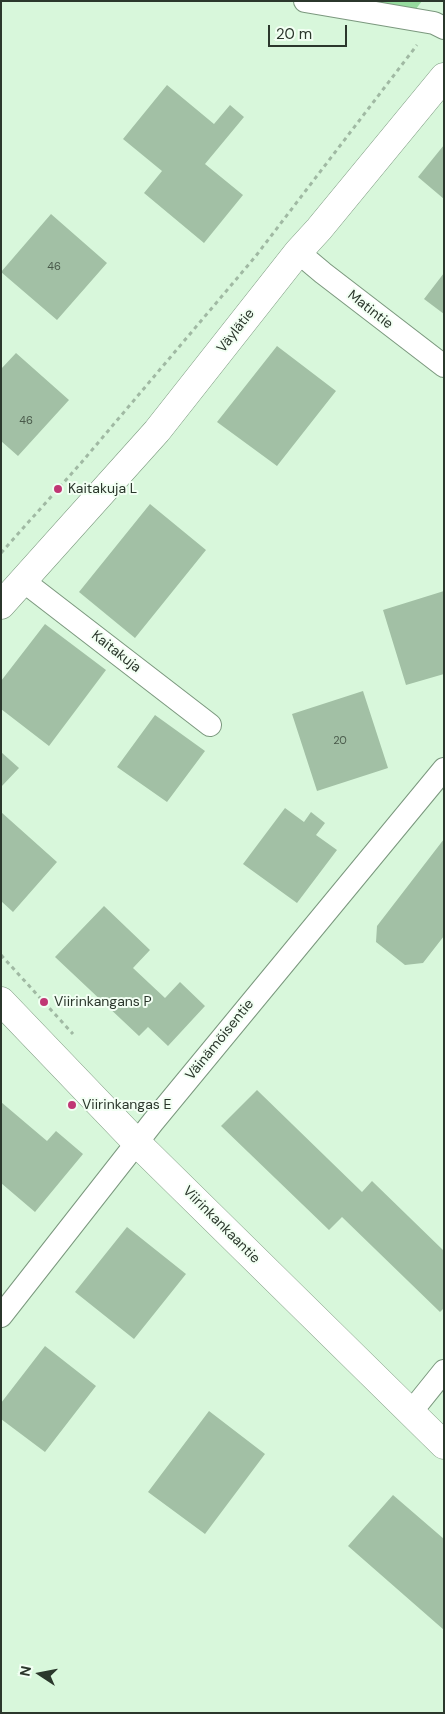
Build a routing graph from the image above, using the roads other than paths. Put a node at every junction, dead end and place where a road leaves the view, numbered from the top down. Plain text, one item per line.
1 (305, 1) edge
2 (439, 26) edge
3 (444, 77) edge
4 (298, 252) junction
5 (444, 366) edge
6 (22, 580) junction
7 (1, 599) edge
8 (1, 605) edge
9 (210, 725) dead end
10 (444, 769) edge
11 (1, 1001) edge
12 (137, 1143) junction
13 (1, 1316) edge
14 (444, 1371) edge
15 (411, 1412) junction
16 (444, 1445) edge

1 - 2 street
3 - 4 street, Väylätie
4 - 5 street, Matintie
4 - 6 street, Väylätie
6 - 7 street, Väylätie
6 - 8 street, Väylätie
6 - 9 street, Kaitakuja
10 - 12 street, Väinämöisentie
11 - 12 street, Viirinkankaantie
12 - 13 street, Väinämöisentie
12 - 15 street, Viirinkankaantie
14 - 15 street
15 - 16 street, Viirinkankaantie

